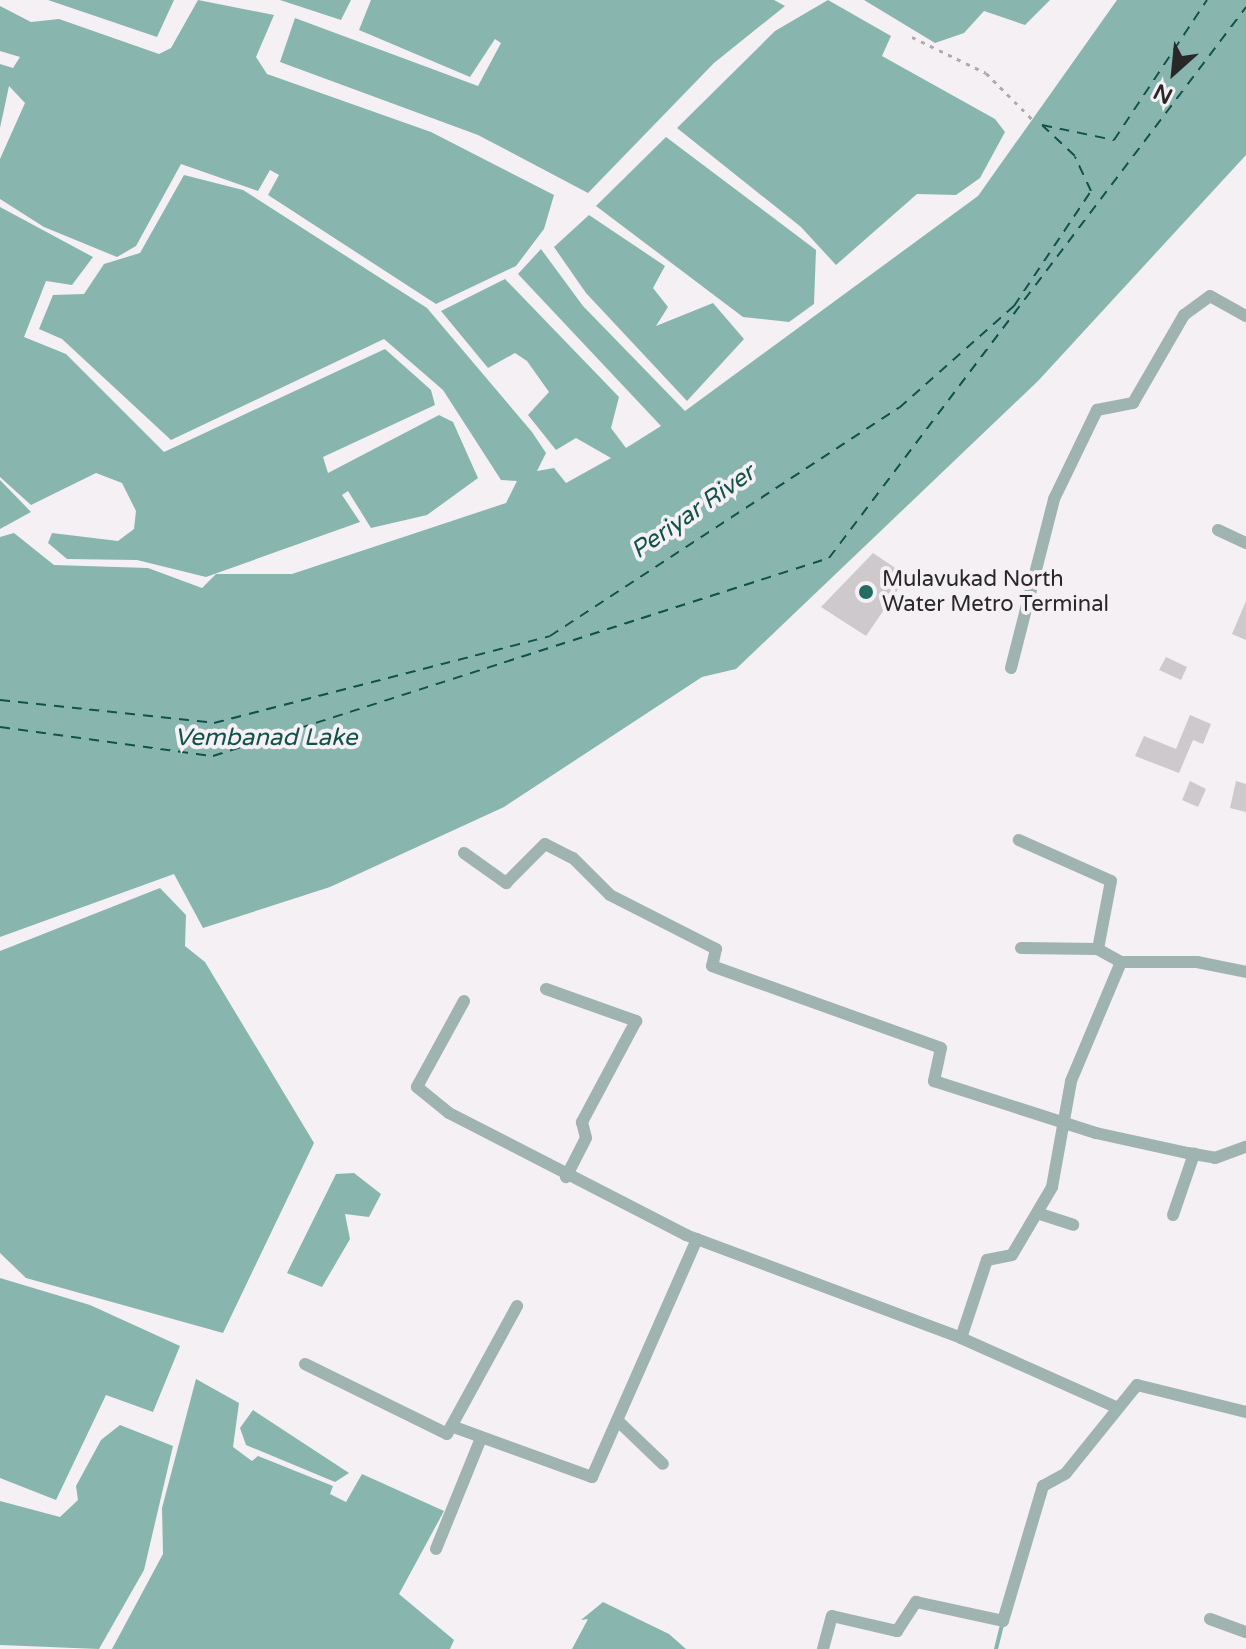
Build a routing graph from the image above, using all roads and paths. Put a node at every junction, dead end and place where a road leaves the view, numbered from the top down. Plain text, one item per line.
1 (912, 37) dead end
2 (1032, 119) dead end
3 (1246, 316) edge
4 (1218, 530) dead end
5 (1246, 543) edge
6 (1011, 668) dead end
7 (1019, 840) dead end
8 (464, 853) dead end
9 (1021, 948) dead end
10 (1098, 949) junction
11 (1121, 962) junction
12 (1246, 972) edge
13 (546, 989) dead end
14 (464, 1001) dead end
15 (1060, 1121) junction
16 (1246, 1147) edge
17 (1194, 1154) junction
18 (566, 1177) junction
19 (1040, 1214) junction
20 (1173, 1215) dead end
21 (1073, 1225) dead end
22 (697, 1239) junction
23 (517, 1306) dead end
24 (961, 1338) junction
25 (305, 1364) dead end
26 (1116, 1407) junction
27 (1246, 1412) edge
28 (618, 1421) junction
29 (454, 1427) junction
30 (481, 1438) junction
31 (663, 1464) dead end
32 (436, 1549) dead end
33 (1210, 1619) dead end
34 (1246, 1632) edge
35 (823, 1649) edge

1 - 2 path
3 - 6 street
4 - 5 street
7 - 10 street
8 - 15 street
9 - 10 street
10 - 11 street
11 - 12 street
11 - 15 street
13 - 18 street
14 - 18 street
15 - 17 street
15 - 19 street
16 - 17 street
17 - 20 street
18 - 22 street
19 - 21 street
19 - 24 street
22 - 24 street
22 - 28 street
23 - 29 street
24 - 26 street
25 - 29 street
26 - 27 street
26 - 35 street
28 - 30 street
28 - 31 street
29 - 30 street
30 - 32 street
33 - 34 street

